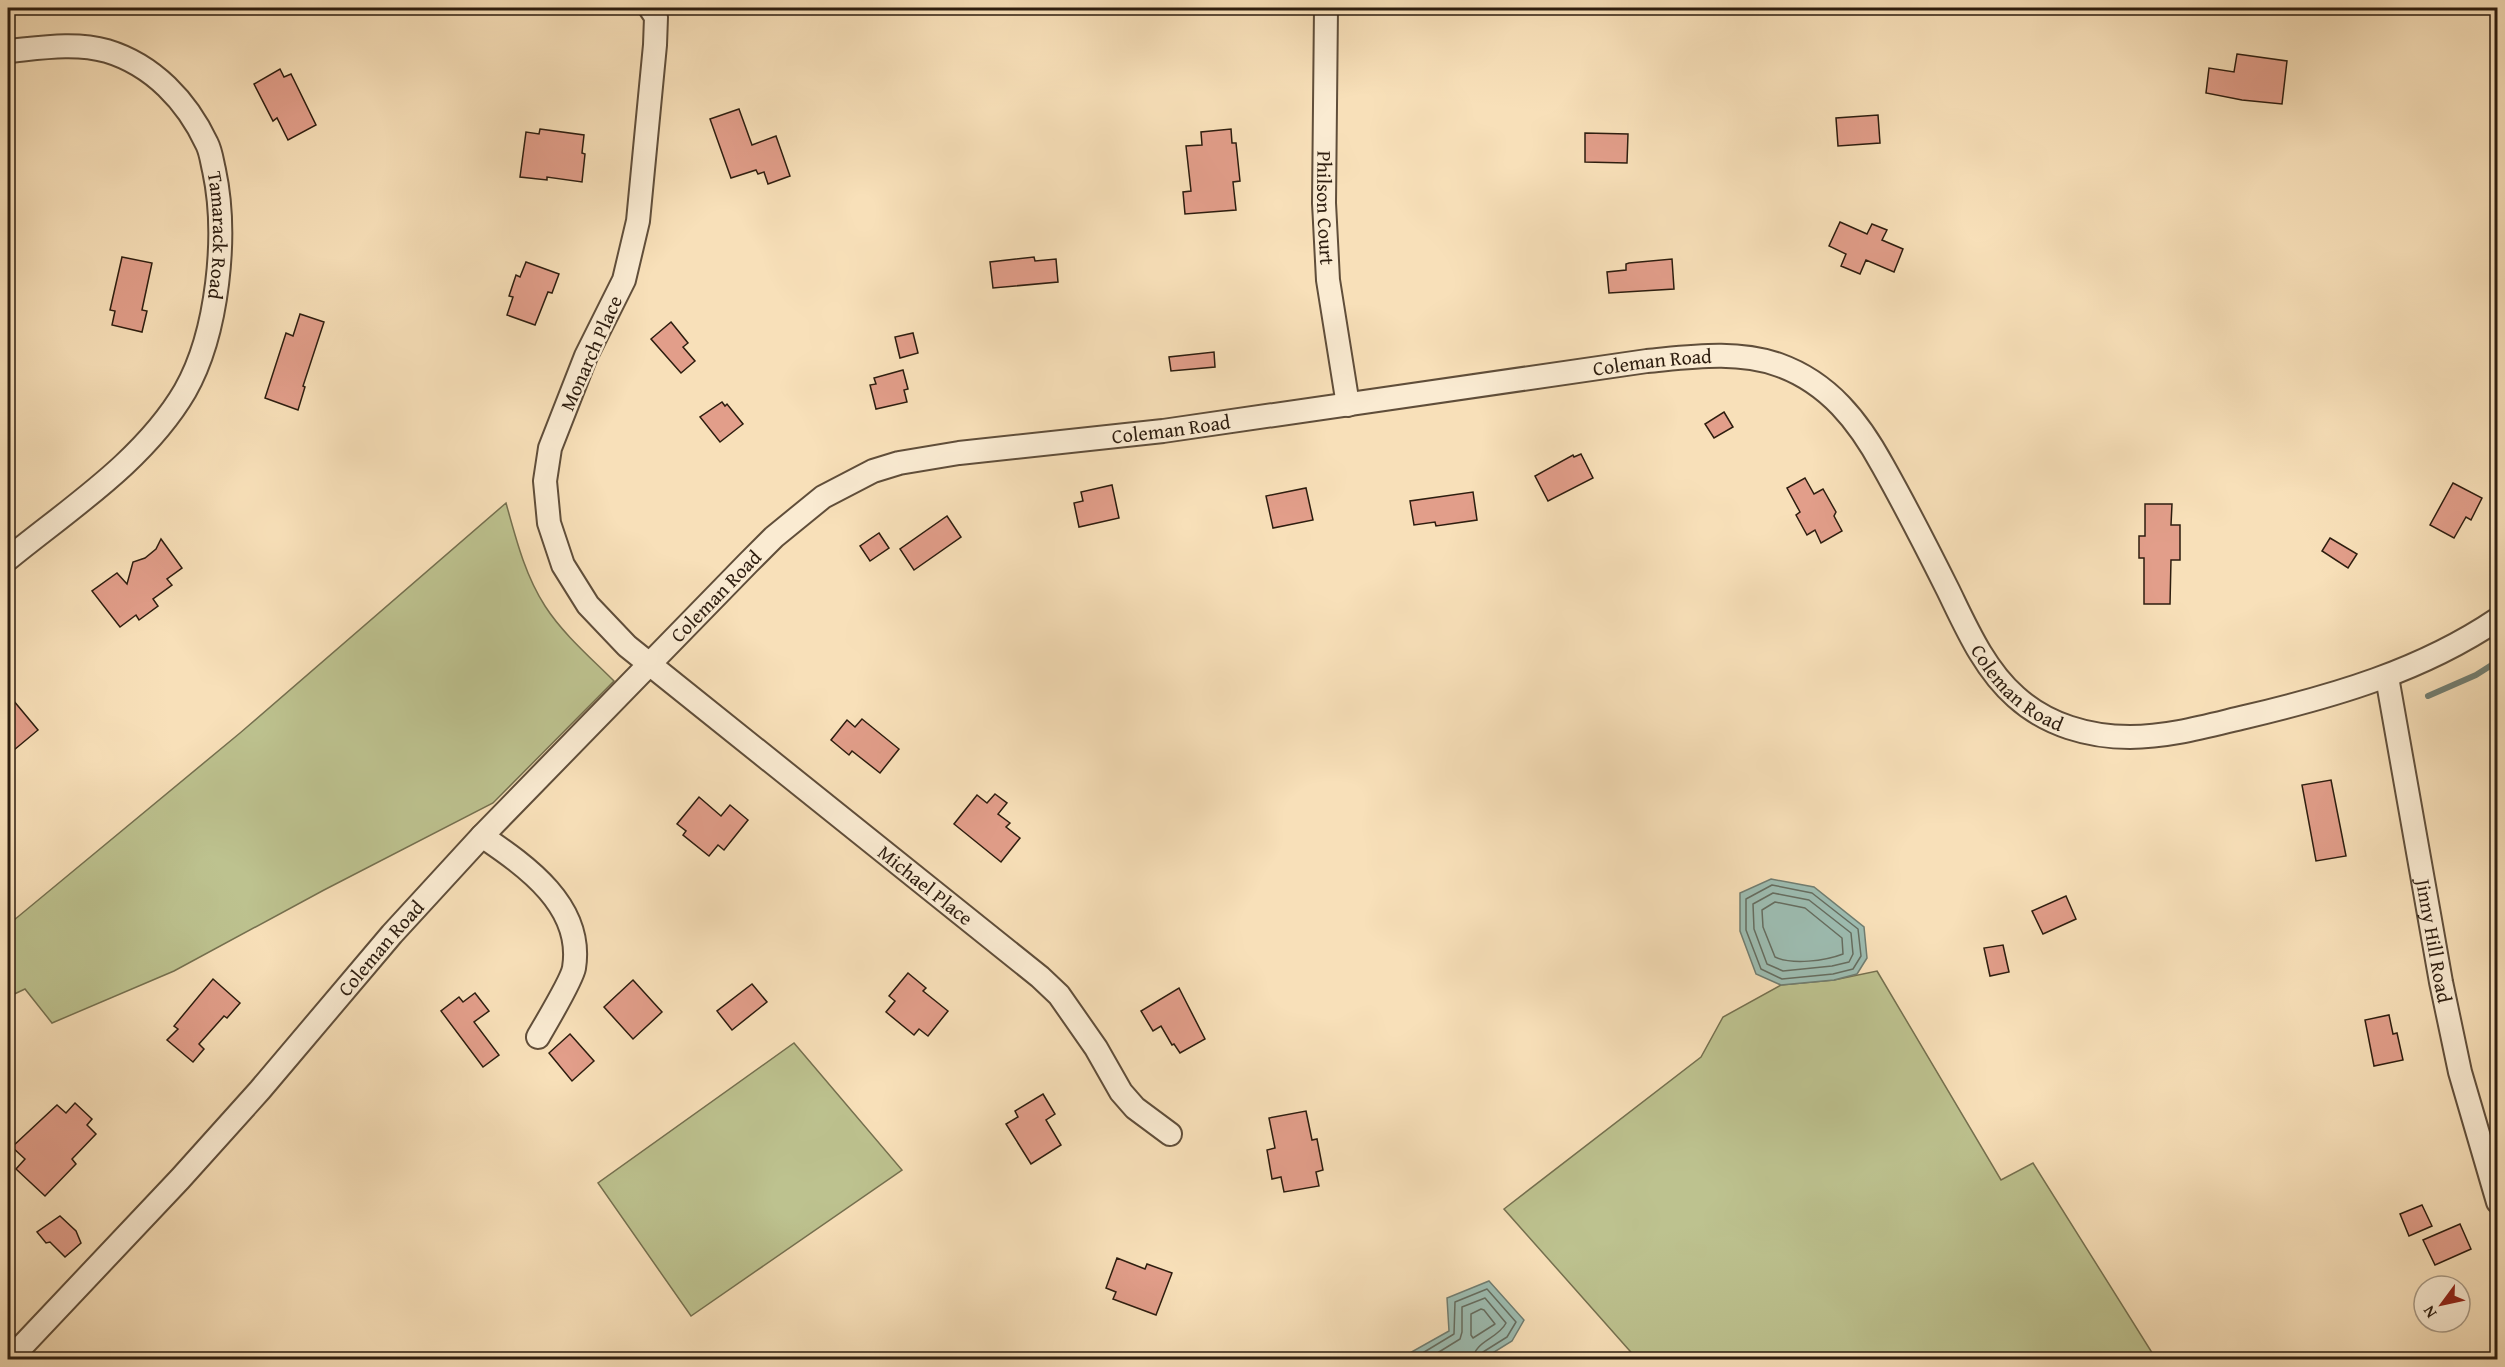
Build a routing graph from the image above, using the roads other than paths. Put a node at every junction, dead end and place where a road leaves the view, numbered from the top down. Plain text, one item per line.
1 (650, 8) edge
2 (1326, 8) edge
3 (8, 51) edge
4 (1348, 405) junction
5 (8, 559) edge
6 (2498, 619) edge
7 (649, 664) junction
8 (2387, 677) junction
9 (482, 836) junction
10 (538, 1037) dead end
11 (1170, 1134) dead end
12 (2498, 1202) edge
13 (9, 1359) edge

1 - 7 street, Monarch Place
2 - 4 street, Philson Court
3 - 5 street, Tamarack Road
4 - 7 street, Coleman Road
4 - 8 street, Coleman Road
6 - 8 street, Coleman Road
7 - 9 street, Coleman Road
7 - 11 street, Michael Place
8 - 12 street, Jinny Hill Road
9 - 10 street
9 - 13 street, Coleman Road

